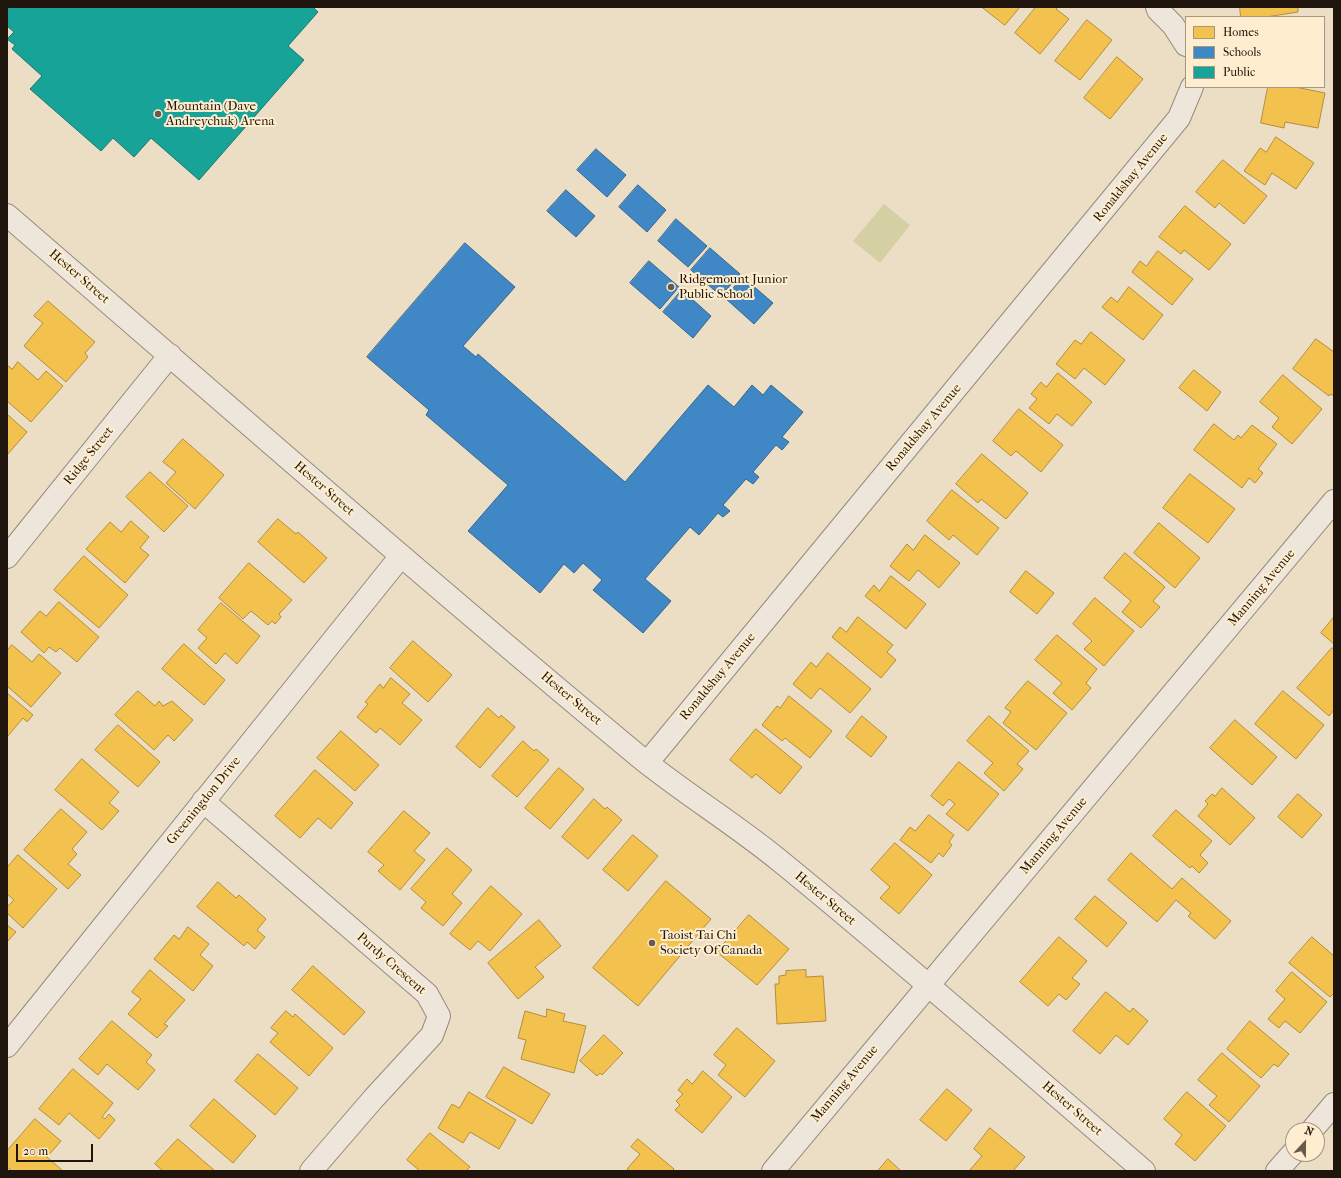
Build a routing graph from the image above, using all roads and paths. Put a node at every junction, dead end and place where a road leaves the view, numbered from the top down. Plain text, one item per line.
1 (1157, 7) edge
2 (1185, 43) edge
3 (1192, 88) edge
4 (7, 215) edge
5 (170, 355) junction
6 (1334, 501) edge
7 (401, 556) junction
8 (7, 557) edge
9 (647, 762) junction
10 (203, 802) junction
11 (928, 985) junction
12 (7, 1046) edge
13 (1334, 1104) edge
14 (1319, 1122) edge
15 (1286, 1162) edge
16 (311, 1171) edge
17 (773, 1171) edge
18 (1144, 1171) edge
19 (1278, 1171) edge

1 - 2 street
3 - 9 street, Ronaldshay Avenue
4 - 5 street, Hester Street
5 - 7 street, Hester Street
5 - 8 street, Ridge Street
6 - 11 street, Manning Avenue
7 - 9 street, Hester Street
7 - 10 street, Greeningdon Drive
9 - 11 street, Hester Street
10 - 12 street, Greeningdon Drive
10 - 16 street, Purdy Crescent
11 - 17 street, Manning Avenue
11 - 18 street, Hester Street
13 - 14 street
15 - 19 street

